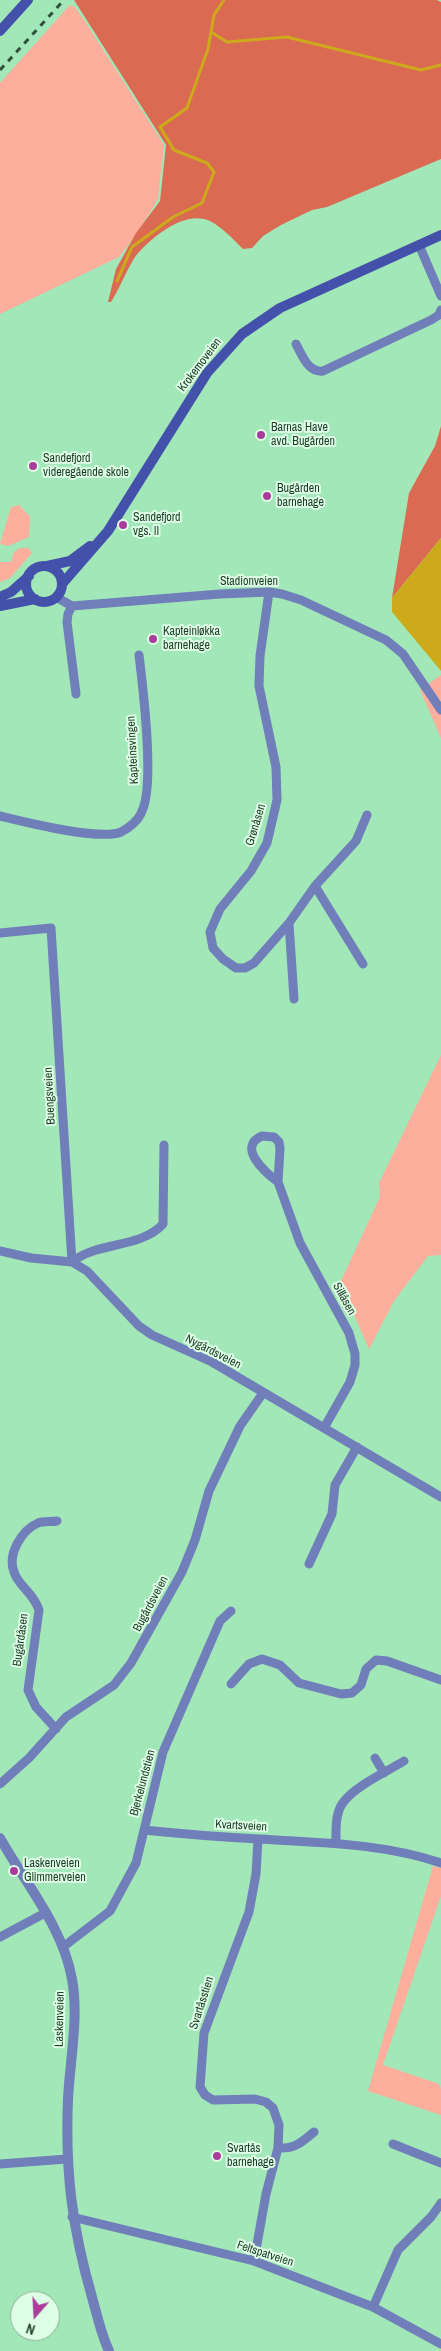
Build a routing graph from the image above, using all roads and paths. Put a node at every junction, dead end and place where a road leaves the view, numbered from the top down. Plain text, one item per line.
1 (28, 0) edge
2 (0, 31) edge
3 (441, 235) edge
4 (419, 245) junction
5 (441, 296) edge
6 (441, 310) edge
7 (296, 344) dead end
8 (108, 531) junction
9 (46, 566) junction
10 (28, 576) junction
11 (62, 584) junction
12 (269, 592) junction
13 (0, 597) edge
14 (56, 597) junction
15 (35, 599) junction
16 (0, 606) edge
17 (72, 606) junction
18 (139, 655) dead end
19 (76, 694) dead end
20 (441, 710) edge
21 (367, 815) dead end
22 (0, 816) edge
23 (315, 886) junction
24 (289, 923) junction
25 (0, 932) edge
26 (363, 964) dead end
27 (294, 999) dead end
28 (164, 1144) dead end
29 (278, 1182) junction
30 (0, 1251) edge
31 (72, 1262) junction
32 (263, 1393) junction
33 (324, 1428) junction
34 (357, 1447) junction
35 (441, 1497) edge
36 (57, 1522) dead end
37 (309, 1564) dead end
38 (231, 1611) dead end
39 (441, 1680) edge
40 (231, 1684) dead end
41 (56, 1729) junction
42 (375, 1758) dead end
43 (404, 1761) dead end
44 (384, 1773) junction
45 (0, 1784) edge
46 (144, 1830) junction
47 (258, 1839) junction
48 (1, 1841) edge
49 (336, 1843) junction
50 (441, 1863) edge
51 (45, 1913) junction
52 (0, 1937) edge
53 (63, 1947) junction
54 (314, 2132) dead end
55 (393, 2144) dead end
56 (278, 2148) junction
57 (67, 2159) junction
58 (0, 2164) edge
59 (441, 2164) edge
60 (441, 2203) edge
61 (72, 2217) junction
62 (254, 2261) junction
63 (373, 2307) junction
64 (441, 2344) edge
65 (110, 2351) edge

1 - 2 main road
3 - 4 main road, Krokemoveien
4 - 5 street
4 - 8 main road, Krokemoveien
6 - 7 street
8 - 9 main road, Krokemoveien
8 - 11 main road, Krokemoveien
9 - 10 main road, Krokemoveien
9 - 11 main road
10 - 13 main road, Krokemoveien
10 - 15 main road
11 - 14 main road, Krokemoveien
12 - 17 street, Stadionveien
12 - 20 street, Stadionveien
12 - 24 street, Grønåsen
14 - 15 main road
14 - 17 street
15 - 16 main road
17 - 19 street
18 - 22 street, Kapteinsvingen
21 - 23 street, Grønåsen
23 - 24 street, Grønåsen
23 - 26 street
24 - 27 street
25 - 31 street, Buengsveien
28 - 31 street
29 - 29 street, Sillåsen
29 - 33 street, Sillåsen
30 - 31 street
31 - 32 street, Nygårdsveien
32 - 33 street, Nygårdsveien
32 - 41 street, Bugårdsveien
33 - 34 street, Nygårdsveien
34 - 35 street, Nygårdsveien
34 - 37 street
36 - 41 street, Bugårdåsen
38 - 46 street, Bjerkelundstien
39 - 40 street
41 - 45 street, Bugårdsveien
42 - 44 street
43 - 44 street
44 - 49 street
46 - 47 street, Kvartsveien
46 - 53 street, Bjerkelundstien
47 - 49 street, Kvartsveien
47 - 56 street, Svartåsstien
48 - 51 street, Laskenveien
49 - 50 street, Kvartsveien
51 - 52 street
51 - 53 street, Laskenveien
53 - 57 street, Laskenveien
54 - 56 street
55 - 59 street
56 - 62 street, Svartåsstien
57 - 58 street
57 - 61 street, Laskenveien
60 - 63 street
61 - 62 street, Feltspatveien
61 - 65 street, Laskenveien
62 - 63 street, Feltspatveien
63 - 64 street, Feltspatveien

